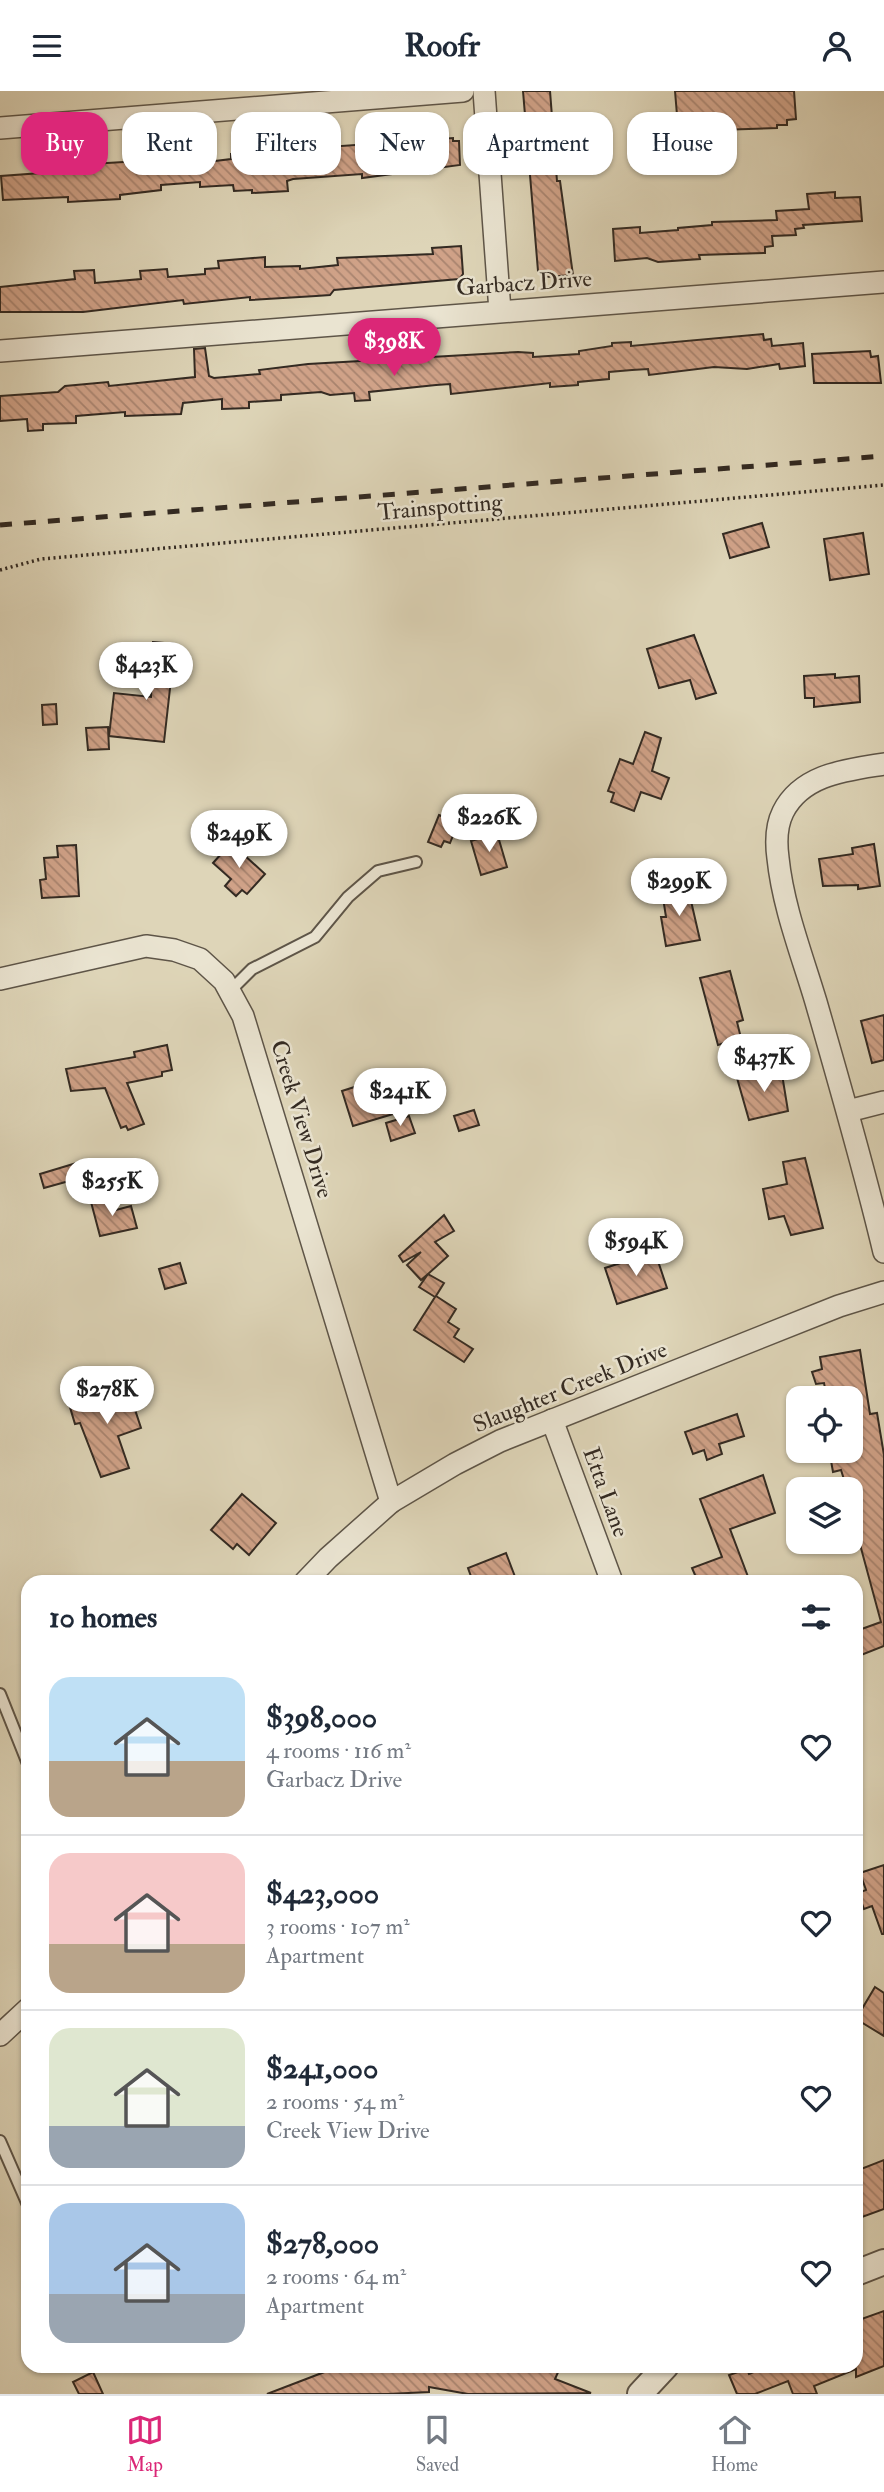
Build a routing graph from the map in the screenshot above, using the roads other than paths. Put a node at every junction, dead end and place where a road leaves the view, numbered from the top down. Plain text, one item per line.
1 (463, 91) edge
2 (484, 91) edge
3 (240, 101) edge
4 (0, 128) edge
5 (884, 282) edge
6 (500, 311) junction
7 (0, 351) edge
8 (884, 764) edge
9 (416, 862) dead end
10 (0, 979) edge
11 (230, 991) junction
12 (884, 1102) edge
13 (848, 1111) junction
14 (884, 1252) edge
15 (884, 1292) edge
16 (552, 1420) junction
17 (391, 1502) junction
18 (312, 1575) edge
19 (608, 1575) edge
20 (0, 1694) edge
21 (21, 1746) edge
22 (21, 2016) edge
23 (0, 2035) edge
24 (0, 2141) edge
25 (21, 2189) edge
26 (884, 2262) edge
27 (863, 2270) edge
28 (660, 2373) edge
29 (640, 2394) edge

1 - 3 street
2 - 6 street
3 - 4 street
5 - 6 street, Garbacz Drive
6 - 7 street, Garbacz Drive
8 - 13 street
9 - 11 lane
10 - 11 street, Creek View Drive
11 - 17 street, Creek View Drive
12 - 13 street
13 - 14 street
15 - 16 street, Slaughter Creek Drive
16 - 17 street, Slaughter Creek Drive
16 - 19 street, Etta Lane
17 - 18 street, Slaughter Creek Drive
20 - 21 lane
22 - 23 street
24 - 25 lane
26 - 27 street
28 - 29 street

